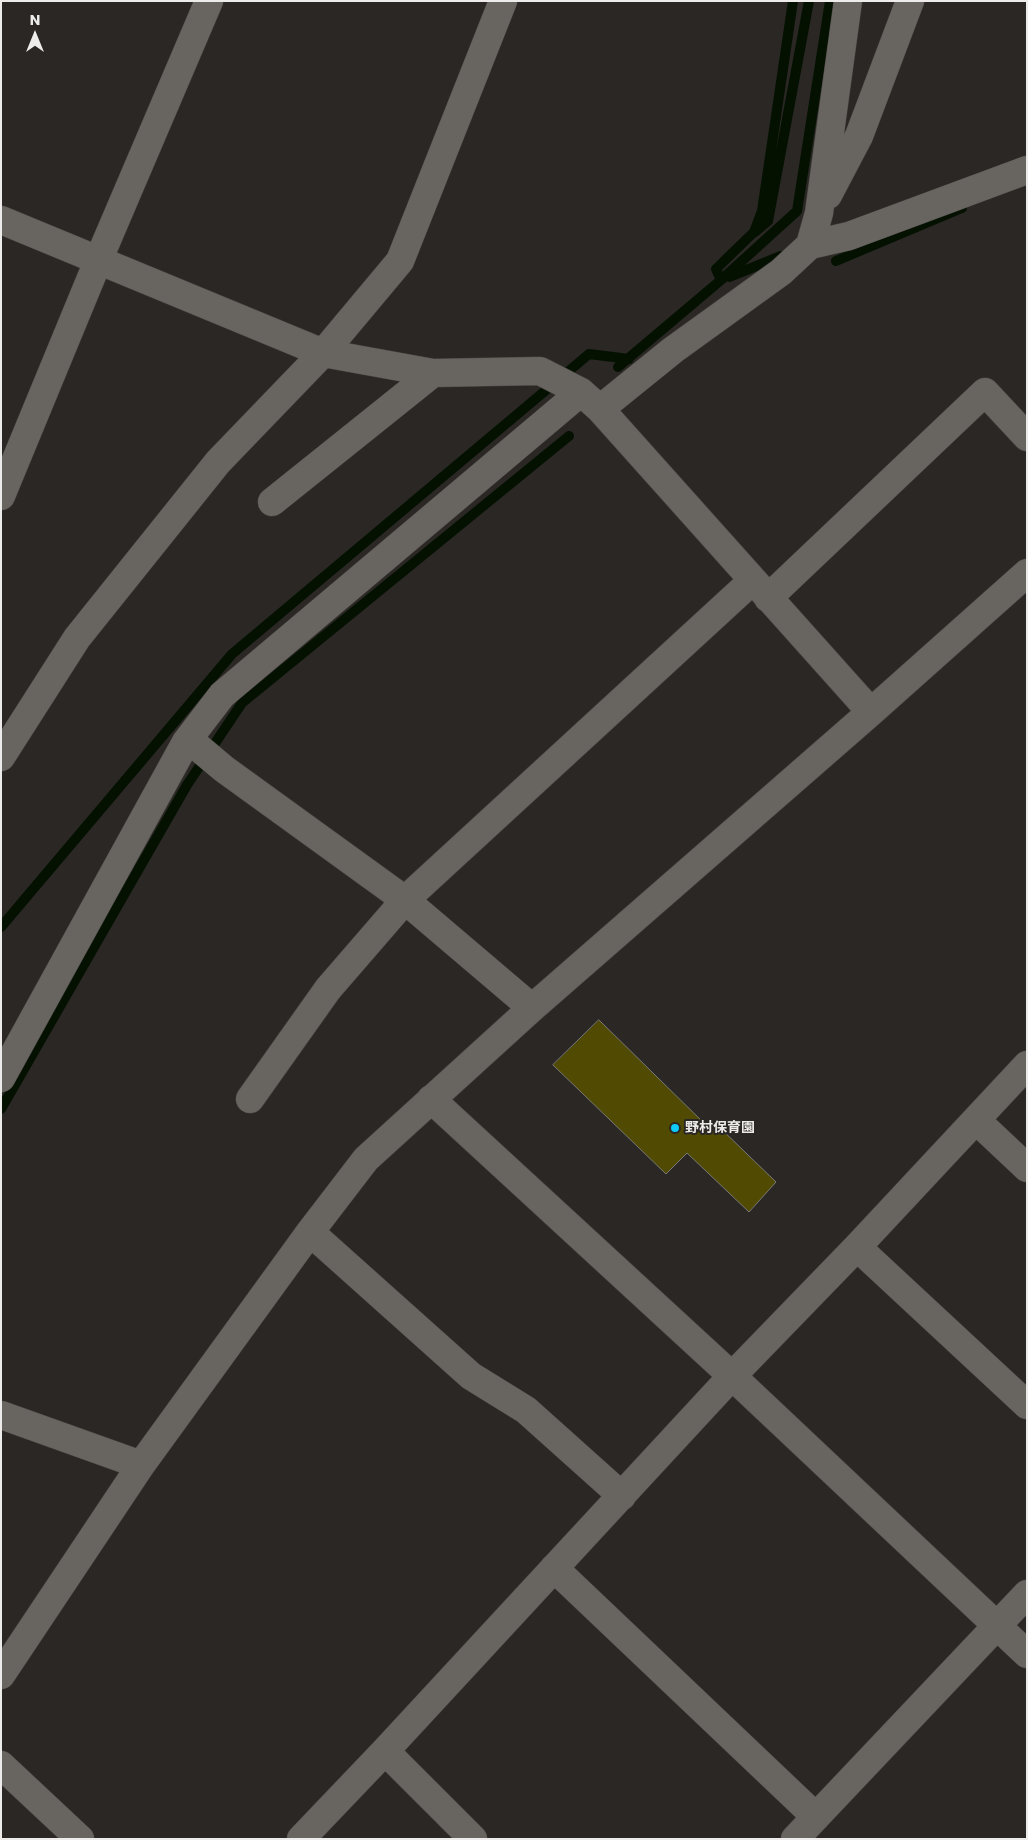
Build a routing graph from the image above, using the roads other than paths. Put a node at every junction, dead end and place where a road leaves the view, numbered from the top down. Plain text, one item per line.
1 (209, 1) edge
2 (503, 1) edge
3 (848, 1) edge
4 (910, 1) edge
5 (1027, 170) edge
6 (819, 212) junction
7 (1, 220) edge
8 (810, 245) junction
9 (98, 261) junction
10 (323, 353) junction
11 (433, 373) junction
12 (590, 401) junction
13 (1027, 437) edge
14 (1, 496) edge
15 (272, 502) dead end
16 (1027, 573) edge
17 (760, 590) junction
18 (871, 712) junction
19 (192, 745) junction
20 (1, 757) edge
21 (405, 900) junction
22 (532, 1008) junction
23 (1027, 1065) edge
24 (1, 1078) edge
25 (431, 1099) junction
26 (250, 1100) dead end
27 (976, 1120) junction
28 (1027, 1168) edge
29 (310, 1232) junction
30 (857, 1247) junction
31 (732, 1376) junction
32 (1027, 1405) edge
33 (1, 1415) edge
34 (142, 1465) junction
35 (622, 1496) junction
36 (554, 1568) junction
37 (1027, 1594) edge
38 (997, 1626) junction
39 (1027, 1654) edge
40 (1, 1675) edge
41 (385, 1751) junction
42 (1, 1765) edge
43 (816, 1817) junction
44 (80, 1839) edge
45 (301, 1839) edge
46 (472, 1839) edge
47 (795, 1839) edge

1 - 9 street
2 - 10 street
3 - 6 street
4 - 6 street
5 - 8 street
6 - 8 street
7 - 9 street
8 - 12 street
9 - 10 street
9 - 14 street
10 - 11 street
10 - 20 street
11 - 12 street
11 - 15 street
12 - 17 street
12 - 19 street
13 - 17 street
16 - 18 street
17 - 18 street
17 - 21 street
18 - 22 street
19 - 21 street
19 - 24 street
21 - 22 street
21 - 26 street
22 - 25 street
23 - 27 street
25 - 29 street
25 - 31 street
27 - 28 street
27 - 30 street
29 - 34 street
29 - 35 street
30 - 31 street
30 - 32 street
31 - 35 street
31 - 38 street
33 - 34 street
34 - 40 street
35 - 36 street
36 - 41 street
36 - 43 street
37 - 38 street
38 - 39 street
38 - 43 street
41 - 45 street
41 - 46 street
42 - 44 street
43 - 47 street

